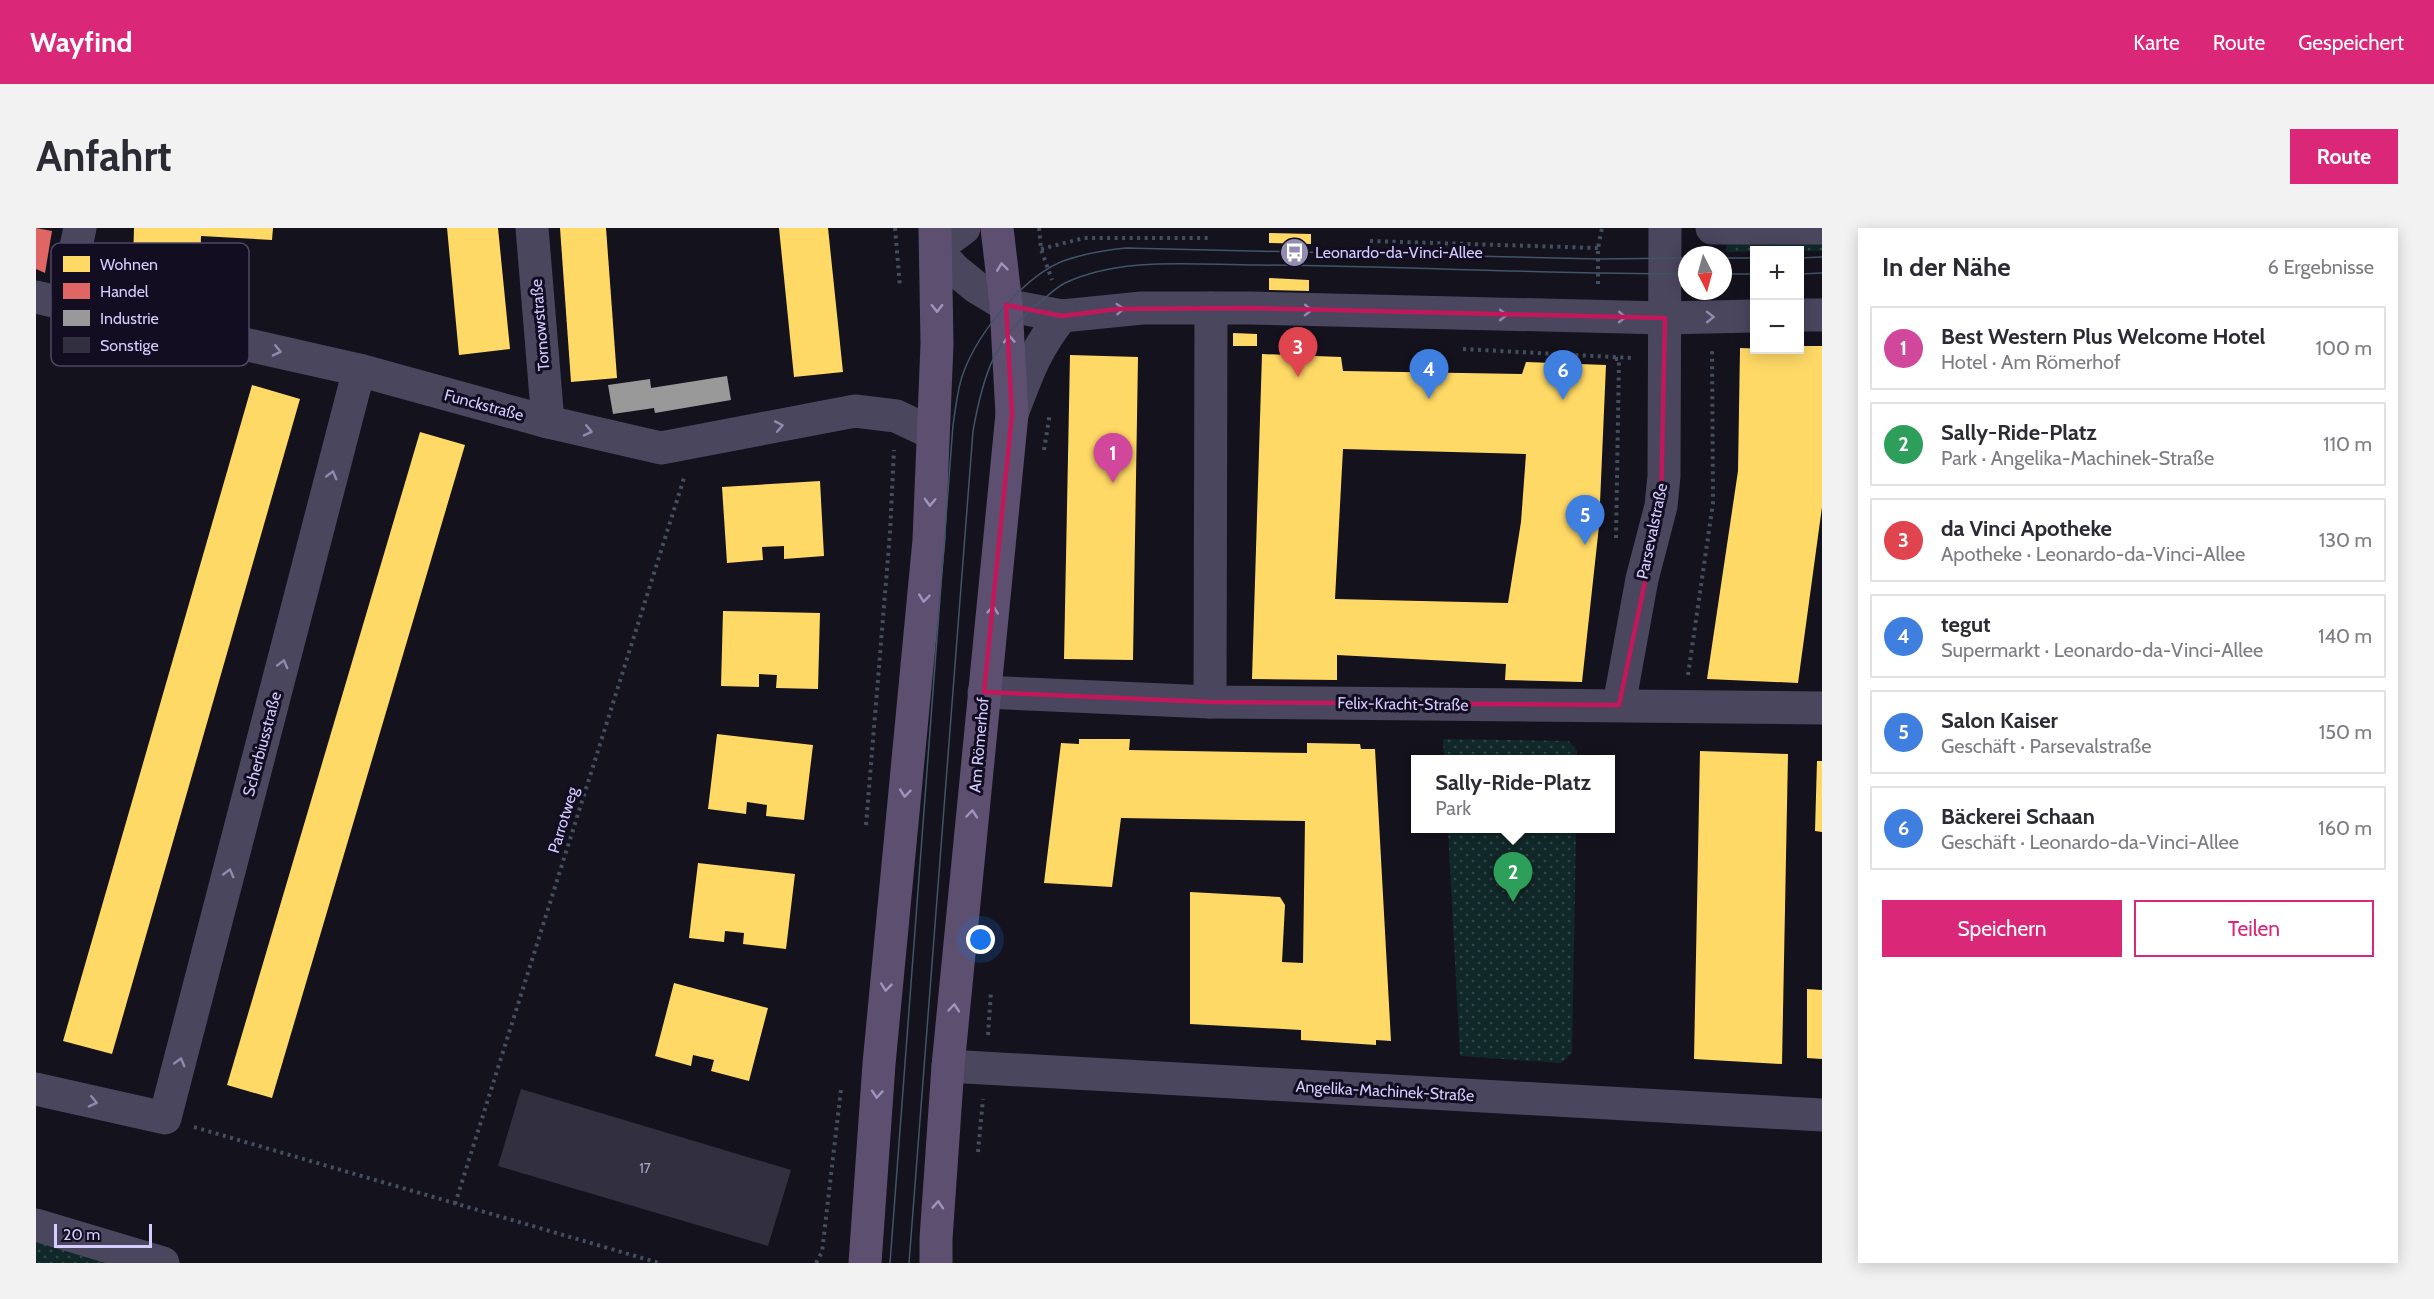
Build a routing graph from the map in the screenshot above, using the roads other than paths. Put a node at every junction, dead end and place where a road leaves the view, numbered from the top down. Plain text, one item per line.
1 (80, 228) edge
2 (532, 228) edge
3 (964, 228) edge
4 (997, 228) edge
5 (1665, 228) edge
6 (1712, 228) edge
7 (1821, 228) edge
8 (935, 238) edge
9 (74, 243) edge
10 (1006, 305) junction
11 (1211, 308) junction
12 (1804, 315) edge
13 (1822, 315) edge
14 (1062, 316) junction
15 (1750, 316) edge
16 (1665, 318) junction
17 (249, 345) edge
18 (359, 370) junction
19 (1012, 414) junction
20 (548, 422) junction
21 (932, 432) junction
22 (984, 692) junction
23 (1210, 702) junction
24 (1618, 705) junction
25 (1822, 708) edge
26 (948, 1066) junction
27 (36, 1089) edge
28 (1822, 1115) edge
29 (868, 1217) junction
30 (36, 1225) edge
31 (163, 1263) edge
32 (846, 1263) edge
33 (865, 1263) edge
34 (936, 1263) edge

1 - 9 street
2 - 20 street, Tornowstraße
3 - 8 street
10 -> 4 main road, Am Römerhof
5 - 16 street, Parsevalstraße
6 - 7 street
8 - 10 street
8 -> 21 main road
10 - 14 street
19 -> 10 main road, Am Römerhof
14 -> 11 street
11 -> 16 street
11 - 23 street
12 - 13 street
14 - 19 street
16 -> 15 street
16 - 24 street, Parsevalstraße
17 -> 18 street, Funckstraße
18 - 20 street, Funckstraße
27 -> 18 street, Scherbiusstraße
22 -> 19 main road, Am Römerhof
20 -> 21 street, Funckstraße
21 -> 29 main road
22 - 23 street, Felix-Kracht-Straße
26 -> 22 main road, Am Römerhof
23 - 24 street, Felix-Kracht-Straße
24 - 25 street, Felix-Kracht-Straße
26 - 28 street, Angelika-Machinek-Straße
34 -> 26 main road, Am Römerhof
29 - 32 main road
29 - 33 main road
30 - 31 street

